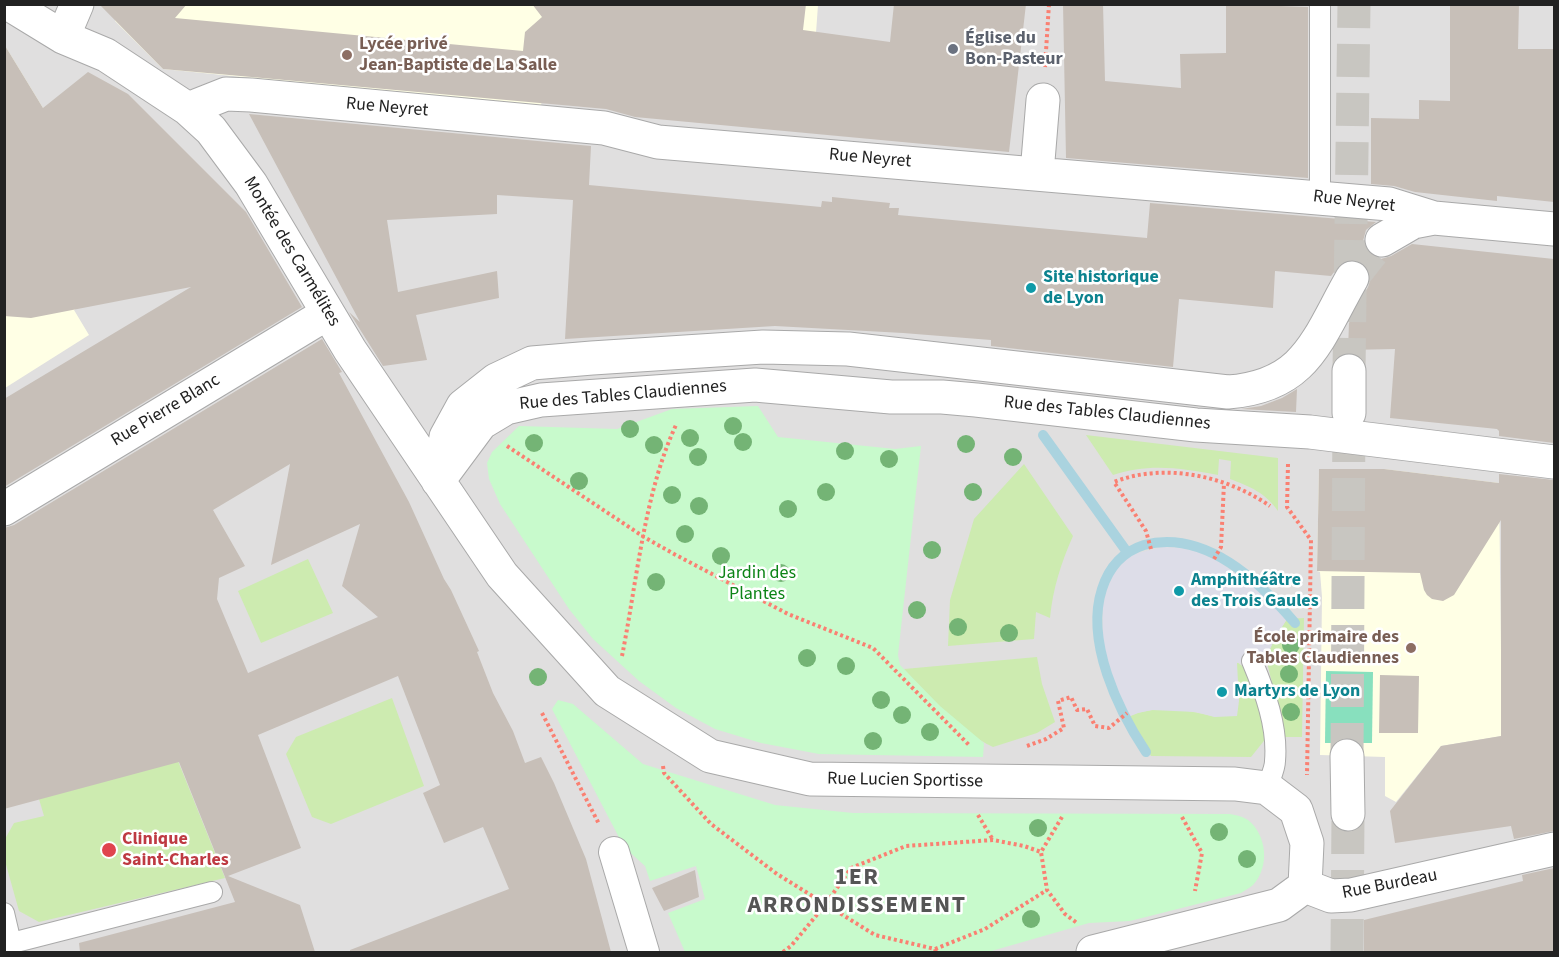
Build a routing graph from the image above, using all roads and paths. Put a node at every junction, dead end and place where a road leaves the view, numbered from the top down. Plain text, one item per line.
1 (9, 4) edge
2 (77, 4) edge
3 (1049, 4) edge
4 (1320, 4) edge
5 (63, 37) junction
6 (1044, 87) joint
7 (188, 109) junction
8 (1037, 173) junction
9 (1320, 198) junction
10 (1434, 218) junction
11 (1554, 229) edge
12 (1382, 240) tunnel mouth
13 (1352, 278) tunnel mouth
14 (328, 313) junction
15 (1349, 371) tunnel mouth
16 (693, 388) junction
17 (1349, 413) tunnel mouth
18 (1290, 431) junction
19 (503, 443) dead end
20 (1554, 462) edge
21 (438, 482) junction
22 (1224, 483) junction
23 (1270, 506) dead end
24 (4, 509) edge
25 (644, 537) junction
26 (1151, 549) dead end
27 (1214, 559) dead end
28 (502, 575) joint
29 (620, 661) dead end
30 (1252, 661) dead end
31 (542, 713) dead end
32 (1127, 713) dead end
33 (1020, 748) dead end
34 (976, 753) dead end
35 (1347, 756) tunnel mouth
36 (662, 763) dead end
37 (1307, 779) dead end
38 (1267, 788) junction
39 (1069, 810) dead end
40 (976, 812) dead end
41 (1180, 812) dead end
42 (1348, 814) tunnel mouth
43 (993, 840) junction
44 (1554, 849) edge
45 (614, 852) joint
46 (1041, 852) junction
47 (1305, 886) junction
48 (1047, 890) junction
49 (212, 892) dead end
50 (1190, 897) dead end
51 (825, 905) junction
52 (4, 913) edge
53 (1089, 940) edge
54 (8, 944) edge
55 (936, 951) edge
56 (644, 952) edge
57 (783, 952) edge

1 - 5 street, Montée des Carmélites
2 - 5 street
3 - 6 path
4 - 9 lane
5 - 7 street, Montée des Carmélites
6 - 8 street
7 - 8 street, Rue Neyret
7 - 14 street, Montée des Carmélites
8 - 9 street, Rue Neyret
9 - 10 street, Rue Neyret
10 - 11 street, Rue Neyret
10 - 12 street
13 - 21 street, Rue des Tables Claudiennes
14 - 21 street, Montée des Carmélites
14 - 24 street, Rue Pierre Blanc
15 - 17 street
16 - 18 street, Rue des Tables Claudiennes
16 - 21 street, Rue des Tables Claudiennes
16 - 25 path
18 - 20 street, Rue des Tables Claudiennes
18 - 37 path
19 - 25 path
21 - 28 street, Montée des Carmélites
22 - 23 path
22 - 26 path
22 - 27 path
25 - 29 path
25 - 34 path
28 - 38 street, Rue Lucien Sportisse
30 - 38 lane
31 - 45 path
32 - 33 path
35 - 42 street
36 - 51 path
38 - 47 street
39 - 46 path
40 - 43 path
41 - 50 path
43 - 46 path
43 - 51 path
44 - 47 street, Rue Burdeau
45 - 56 street
46 - 48 path
47 - 53 street
48 - 53 path
48 - 55 path
49 - 54 lane
51 - 55 path
51 - 57 path
52 - 54 lane

